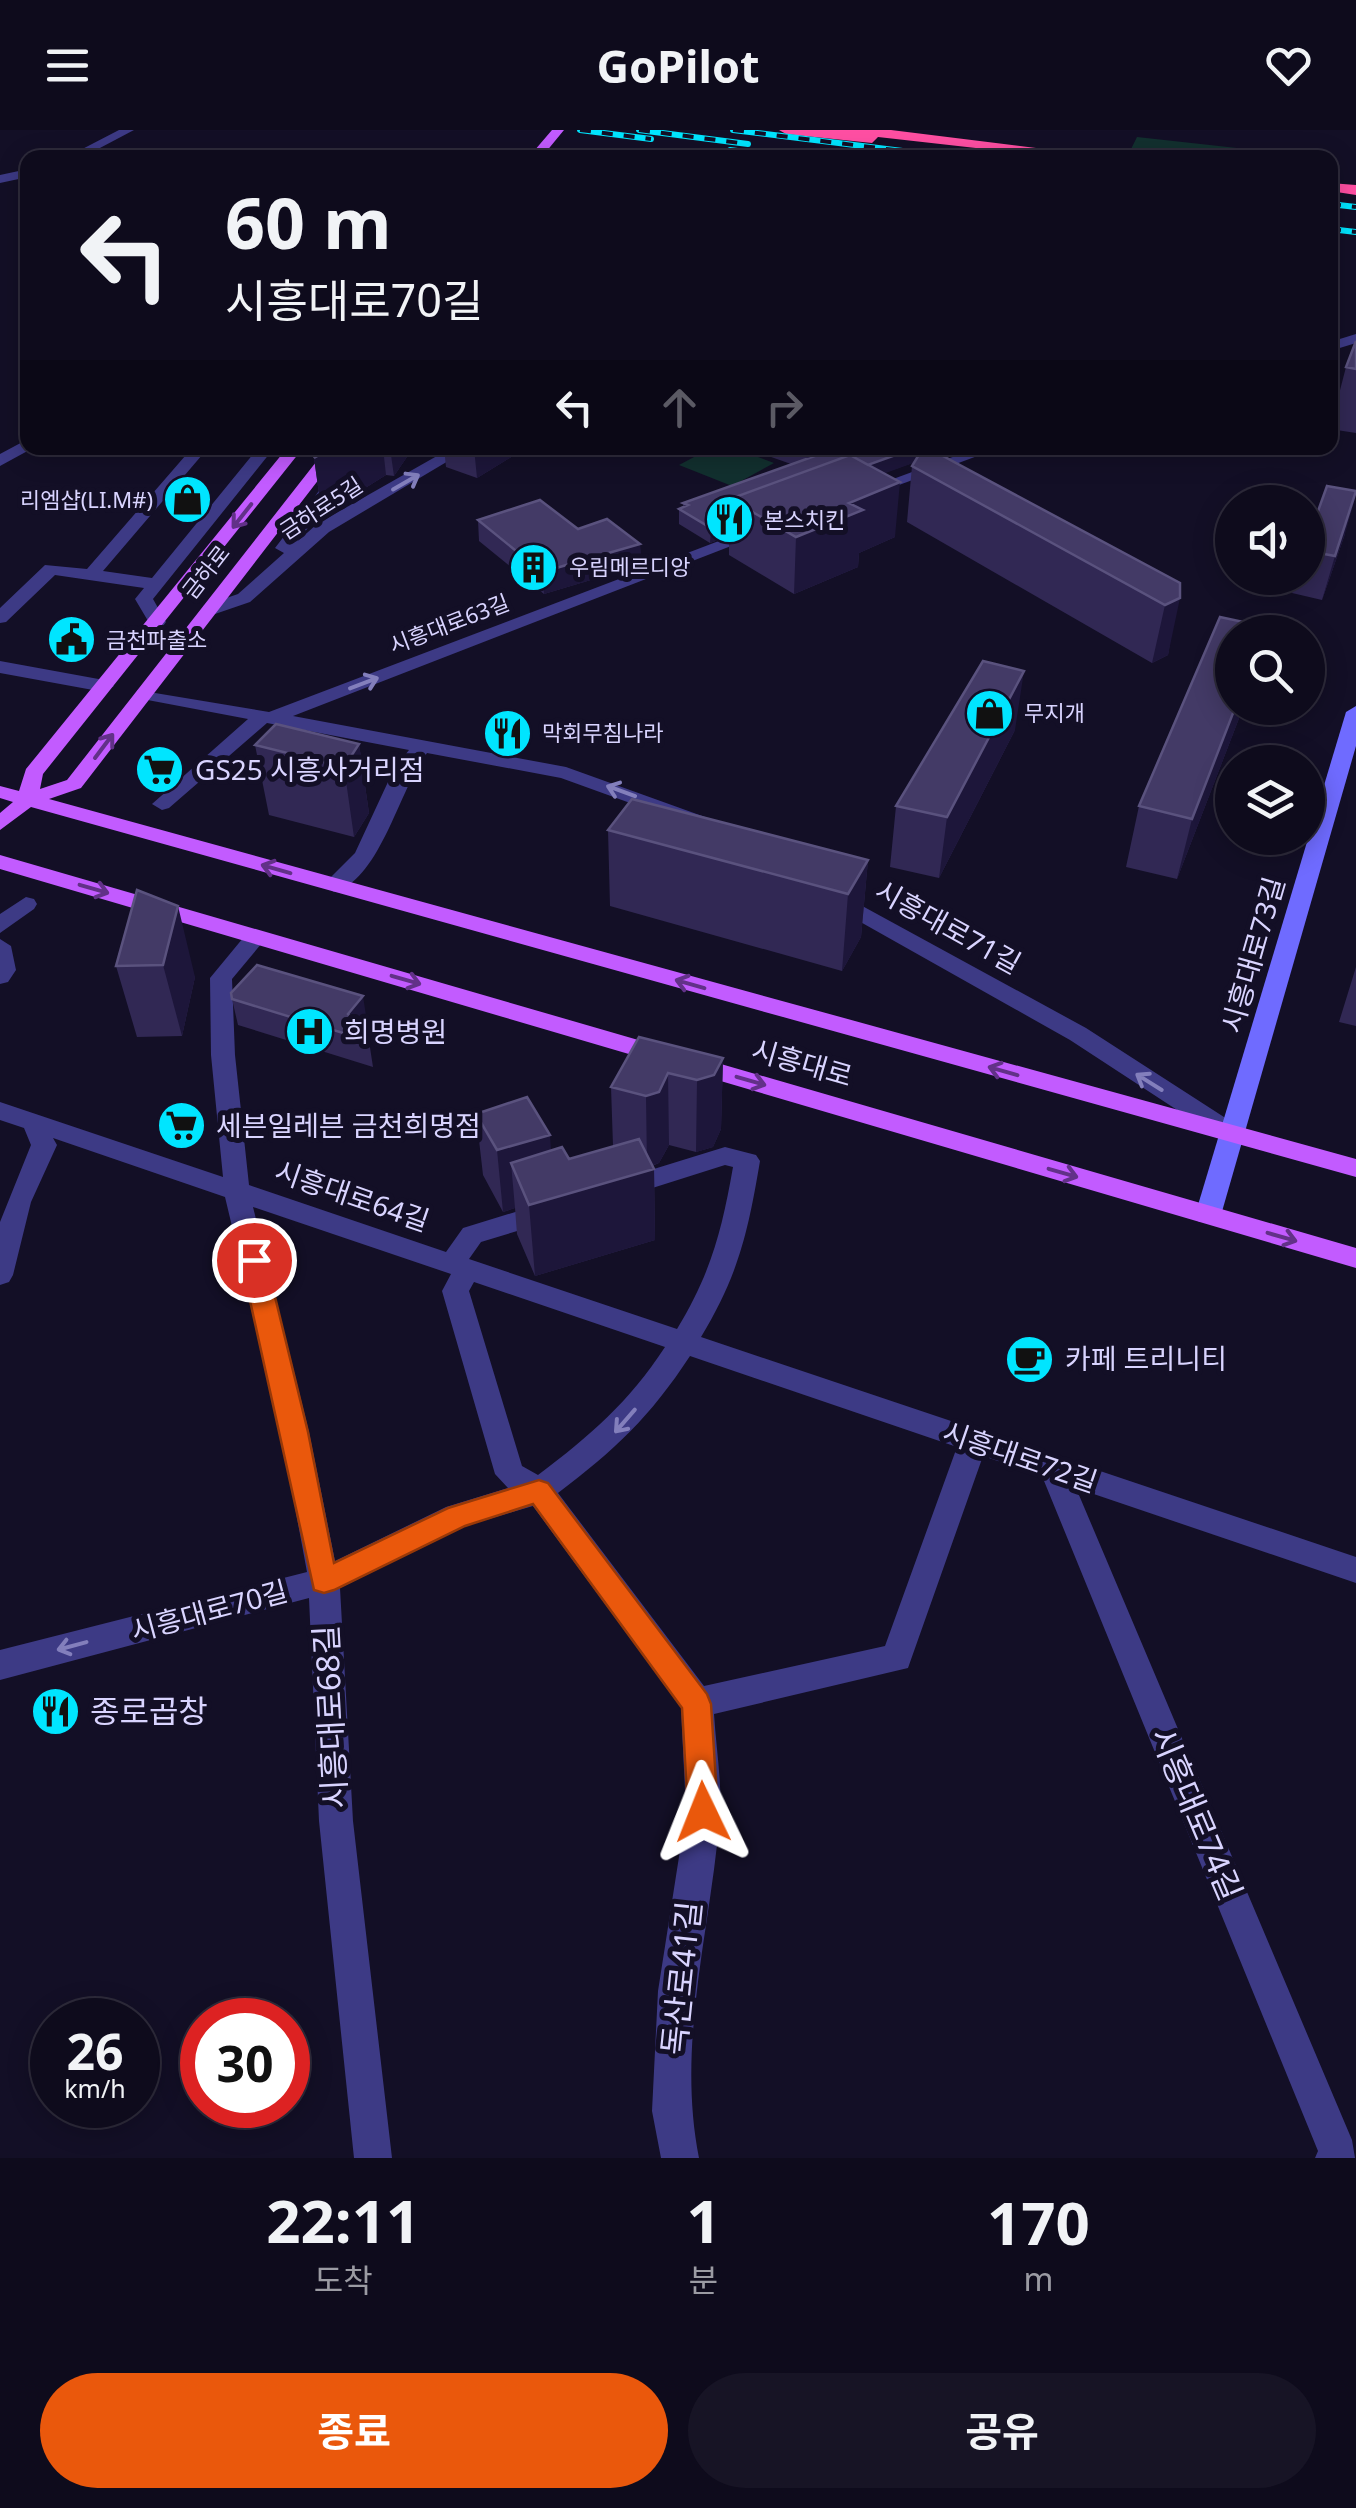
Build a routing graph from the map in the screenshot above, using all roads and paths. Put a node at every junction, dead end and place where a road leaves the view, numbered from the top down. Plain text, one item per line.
1 (128, 130) edge
2 (558, 130) edge
3 (786, 130) edge
4 (852, 130) edge
5 (87, 150) edge
6 (541, 150) edge
7 (969, 150) edge
8 (1036, 150) edge
9 (194, 455) edge
10 (260, 455) edge
11 (290, 455) edge
12 (330, 455) edge
13 (355, 455) edge
14 (450, 455) edge
15 (924, 455) edge
16 (967, 455) edge
17 (944, 462) junction
18 (850, 498) edge
19 (776, 526) edge
20 (91, 575) junction
21 (156, 584) junction
22 (257, 584) junction
23 (208, 610) junction
24 (0, 618) edge
25 (157, 622) junction
26 (0, 667) edge
27 (104, 686) junction
28 (144, 694) junction
29 (1356, 712) edge
30 (268, 716) junction
31 (424, 744) junction
32 (0, 792) edge
33 (28, 800) junction
34 (162, 804) dead end
35 (0, 824) edge
36 (720, 833) edge
37 (0, 862) edge
38 (812, 884) edge
39 (334, 885) junction
40 (26, 904) dead end
41 (0, 926) edge
42 (256, 936) junction
43 (0, 946) edge
44 (0, 976) edge
45 (0, 1111) edge
46 (34, 1123) junction
47 (1232, 1134) junction
48 (1356, 1168) edge
49 (237, 1192) junction
50 (1208, 1215) junction
51 (1356, 1258) edge
52 (460, 1267) junction
53 (0, 1275) edge
54 (683, 1343) junction
55 (974, 1442) junction
56 (1053, 1468) junction
57 (539, 1491) junction
58 (1356, 1570) edge
59 (324, 1581) junction
60 (0, 1665) edge
61 (697, 1704) junction
62 (1339, 2157) edge
63 (373, 2158) edge
64 (680, 2158) edge

1 - 5 street
2 - 6 main road
3 - 7 highway
4 - 8 highway
9 - 20 street
10 - 21 street
11 -> 25 main road, 금하로
12 - 23 main road, 금하로
13 - 22 street
22 -> 14 street, 금하로5길
15 - 17 street
16 - 17 street
17 - 18 street
30 -> 19 street, 시흥대로63길
20 - 21 street, 금하로
20 - 24 street, 금하로
21 - 25 street
22 - 23 street, 금하로5길
23 - 28 main road, 금하로
25 - 27 main road, 금하로
26 - 27 street
27 - 33 main road, 금하로
28 - 30 street
33 -> 28 main road, 금하로
29 - 47 street, 시흥대로73길
30 - 31 street
30 - 34 street
36 -> 31 street
31 - 39 street
32 - 33 main road, 시흥대로
33 - 35 main road, 금하로
39 -> 33 main road, 시흥대로
37 -> 42 main road, 시흥대로
47 -> 38 street, 시흥대로71길
47 -> 39 main road, 시흥대로
40 - 41 street
42 - 49 street, 시흥대로68길
42 -> 50 main road, 시흥대로
43 - 44 street
45 - 46 street, 시흥대로64길
46 - 49 street, 시흥대로64길
46 - 53 street
47 - 48 main road, 시흥대로
47 - 50 street, 시흥대로73길
49 - 52 street, 시흥대로64길
49 - 59 street, 시흥대로68길
50 -> 51 main road, 시흥대로
52 - 54 street, 시흥대로64길
52 - 54 street, 시흥대로70길
52 - 57 street
54 - 55 street, 시흥대로72길
54 -> 57 street, 시흥대로70길
55 - 56 street, 시흥대로72길
55 - 61 street
56 - 58 street, 시흥대로72길
56 - 62 street, 시흥대로74길
57 - 59 street, 시흥대로70길
57 - 61 street
59 -> 60 street, 시흥대로70길
59 - 63 street, 시흥대로68길
61 - 64 street, 독산로41길

